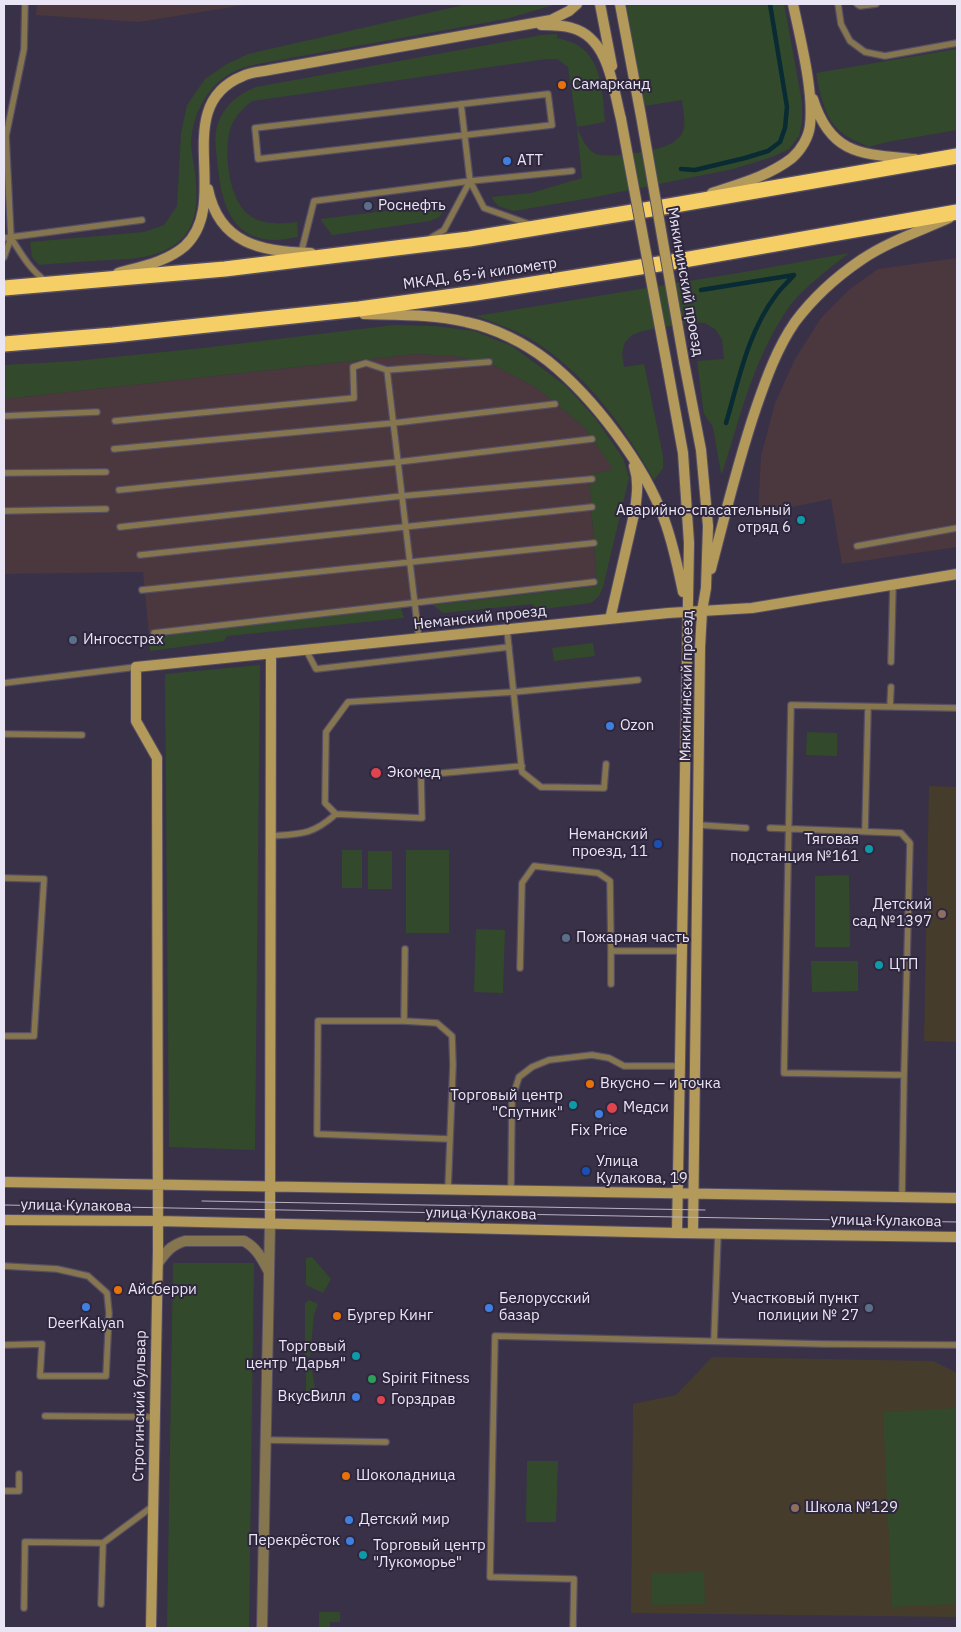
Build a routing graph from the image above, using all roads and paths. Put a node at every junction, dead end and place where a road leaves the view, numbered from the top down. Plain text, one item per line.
1 (25, 4) edge
2 (577, 4) edge
3 (600, 4) edge
4 (620, 4) edge
5 (794, 4) edge
6 (838, 4) edge
7 (857, 4) edge
8 (876, 4) edge
9 (525, 25) junction
10 (957, 42) edge
11 (808, 83) junction
12 (462, 104) junction
13 (621, 119) junction
14 (465, 135) junction
15 (957, 156) edge
16 (931, 160) junction
17 (572, 171) dead end
18 (204, 173) junction
19 (470, 181) junction
20 (669, 206) junction
21 (957, 213) edge
22 (142, 220) dead end
23 (538, 227) junction
24 (4, 238) edge
25 (11, 238) junction
26 (418, 245) junction
27 (4, 257) edge
28 (300, 257) junction
29 (85, 282) junction
30 (51, 285) junction
31 (4, 288) edge
32 (328, 312) junction
33 (4, 344) edge
34 (489, 362) dead end
35 (387, 370) junction
36 (555, 404) dead end
37 (97, 412) dead end
38 (4, 416) edge
39 (115, 422) dead end
40 (394, 423) junction
41 (592, 439) dead end
42 (114, 449) dead end
43 (630, 454) junction
44 (398, 462) junction
45 (106, 472) dead end
46 (4, 473) edge
47 (592, 479) dead end
48 (119, 490) dead end
49 (402, 496) junction
50 (687, 500) junction
51 (592, 507) dead end
52 (106, 509) dead end
53 (4, 511) edge
54 (726, 512) junction
55 (708, 526) junction
56 (120, 527) dead end
57 (406, 527) junction
58 (957, 528) edge
59 (594, 543) dead end
60 (857, 546) dead end
61 (140, 554) dead end
62 (410, 563) junction
63 (957, 574) edge
64 (594, 582) dead end
65 (893, 586) junction
66 (706, 588) junction
67 (142, 590) dead end
68 (415, 603) junction
69 (702, 611) junction
70 (687, 612) junction
71 (610, 619) junction
72 (507, 630) junction
73 (154, 633) dead end
74 (419, 639) junction
75 (509, 647) junction
76 (306, 650) junction
77 (271, 654) junction
78 (891, 662) dead end
79 (136, 667) junction
80 (638, 680) dead end
81 (4, 683) edge
82 (891, 687) dead end
83 (514, 692) junction
84 (868, 706) junction
85 (890, 707) junction
86 (957, 708) edge
87 (4, 734) edge
88 (82, 735) dead end
89 (606, 764) dead end
90 (522, 766) junction
91 (336, 814) junction
92 (699, 825) junction
93 (746, 828) dead end
94 (770, 828) dead end
95 (788, 829) junction
96 (865, 831) junction
97 (271, 836) junction
98 (4, 878) edge
99 (405, 949) dead end
100 (611, 950) junction
101 (682, 951) junction
102 (520, 968) dead end
103 (610, 984) dead end
104 (404, 1021) junction
105 (4, 1036) edge
106 (680, 1066) junction
107 (904, 1075) junction
108 (449, 1139) junction
109 (4, 1182) edge
110 (158, 1185) junction
111 (270, 1186) junction
112 (448, 1190) junction
113 (511, 1191) junction
114 (678, 1194) junction
115 (694, 1194) junction
116 (902, 1197) junction
117 (957, 1198) edge
118 (4, 1220) edge
119 (158, 1221) junction
120 (270, 1224) junction
121 (677, 1233) junction
122 (694, 1233) junction
123 (718, 1234) junction
124 (957, 1237) edge
125 (158, 1263) junction
126 (4, 1266) edge
127 (269, 1273) junction
128 (714, 1340) junction
129 (957, 1344) edge
130 (4, 1345) edge
131 (45, 1416) dead end
132 (155, 1418) junction
133 (266, 1440) junction
134 (386, 1442) dead end
135 (19, 1474) dead end
136 (4, 1491) edge
137 (153, 1506) junction
138 (103, 1543) junction
139 (101, 1604) dead end
140 (24, 1608) dead end
141 (151, 1628) edge
142 (262, 1628) edge
143 (573, 1628) edge

1 - 25 lane
2 - 9 main road
3 - 13 main road
4 - 55 main road, Мякининский проезд, bridge
5 - 11 main road
6 - 10 lane
7 - 8 lane
9 - 13 main road
9 - 18 main road
11 - 16 main road
11 - 20 main road
12 - 14 lane
12 - 14 lane
12 - 14 lane
13 - 50 main road, Мякининский проезд, bridge
14 - 19 lane
15 - 16 highway
16 - 20 highway
17 - 19 lane
18 - 28 main road
18 - 29 main road
19 - 23 lane
19 - 26 lane
19 - 28 lane
20 - 23 highway
21 - 32 highway, МКАД, 65-й километр
21 - 54 main road
22 - 25 lane
23 - 26 highway
24 - 25 lane
25 - 27 lane
25 - 30 lane
26 - 28 highway
28 - 29 highway
29 - 30 highway
30 - 31 highway
32 - 33 highway, МКАД, 65-й километр
32 - 43 main road
34 - 35 lane
35 - 39 lane
35 - 40 lane
36 - 40 lane
37 - 38 lane
40 - 42 lane
40 - 44 lane
41 - 44 lane
43 - 70 main road
43 - 71 main road
44 - 48 lane
44 - 49 lane
45 - 46 lane
47 - 49 lane
49 - 56 lane
49 - 57 lane
50 - 55 main road
50 - 70 main road, Мякининский проезд
51 - 57 lane
52 - 53 lane
54 - 55 main road
54 - 66 main road
55 - 66 main road, Мякининский проезд
57 - 61 lane
57 - 62 lane
58 - 60 lane
59 - 62 lane
62 - 67 lane
62 - 68 lane
63 - 65 main road, Неманский проезд
64 - 68 lane
65 - 69 main road, Неманский проезд
65 - 78 lane
66 - 69 main road, Мякининский проезд
68 - 73 lane
68 - 74 lane
69 - 70 main road, Неманский проезд
69 - 92 main road, Мякининский проезд
70 - 71 main road, Неманский проезд
70 - 101 main road, Мякининский проезд
71 - 72 main road, Неманский проезд
72 - 74 main road, Неманский проезд
72 - 75 lane
74 - 76 main road, Неманский проезд
75 - 76 lane
75 - 83 lane
76 - 77 main road, Неманский проезд
77 - 79 main road, Неманский проезд
77 - 97 main road
79 - 81 lane, Неманский проезд
79 - 110 main road, Строгинский бульвар
80 - 83 lane
82 - 85 lane
83 - 90 lane
83 - 91 lane
84 - 85 lane
84 - 95 lane
84 - 96 lane
85 - 86 lane
87 - 88 lane
89 - 90 lane
90 - 91 lane
91 - 97 lane
92 - 93 lane
92 - 115 main road, Мякининский проезд
94 - 95 lane
95 - 96 lane
95 - 107 lane
96 - 107 lane
97 - 111 main road
98 - 105 lane
99 - 104 lane
100 - 101 lane
100 - 102 lane
100 - 103 lane
101 - 106 main road, Мякининский проезд
104 - 108 lane
104 - 108 lane
106 - 113 lane
106 - 114 main road, Мякининский проезд
107 - 116 lane
108 - 112 lane
109 - 110 main road, улица Кулакова
110 - 111 main road, улица Кулакова
110 - 119 main road, Строгинский бульвар
111 - 112 main road, улица Кулакова
111 - 120 main road
112 - 113 main road, улица Кулакова
113 - 114 main road, улица Кулакова
114 - 115 main road, улица Кулакова
114 - 121 main road, Мякининский проезд
115 - 116 main road, улица Кулакова
115 - 122 main road, Мякининский проезд
116 - 117 main road, улица Кулакова
118 - 119 main road, улица Кулакова
119 - 120 main road, улица Кулакова
119 - 125 main road, Строгинский бульвар
120 - 121 main road, улица Кулакова
120 - 127 street
121 - 122 main road, улица Кулакова
122 - 123 main road, улица Кулакова
123 - 124 main road, улица Кулакова
123 - 128 lane
125 - 127 street
125 - 132 main road, Строгинский бульвар
126 - 130 lane
127 - 133 street
128 - 129 lane
128 - 143 lane
131 - 132 lane
132 - 137 main road, Строгинский бульвар
133 - 134 lane
133 - 142 street
135 - 136 lane
137 - 138 lane
137 - 141 main road, Строгинский бульвар
138 - 139 lane
138 - 140 lane

